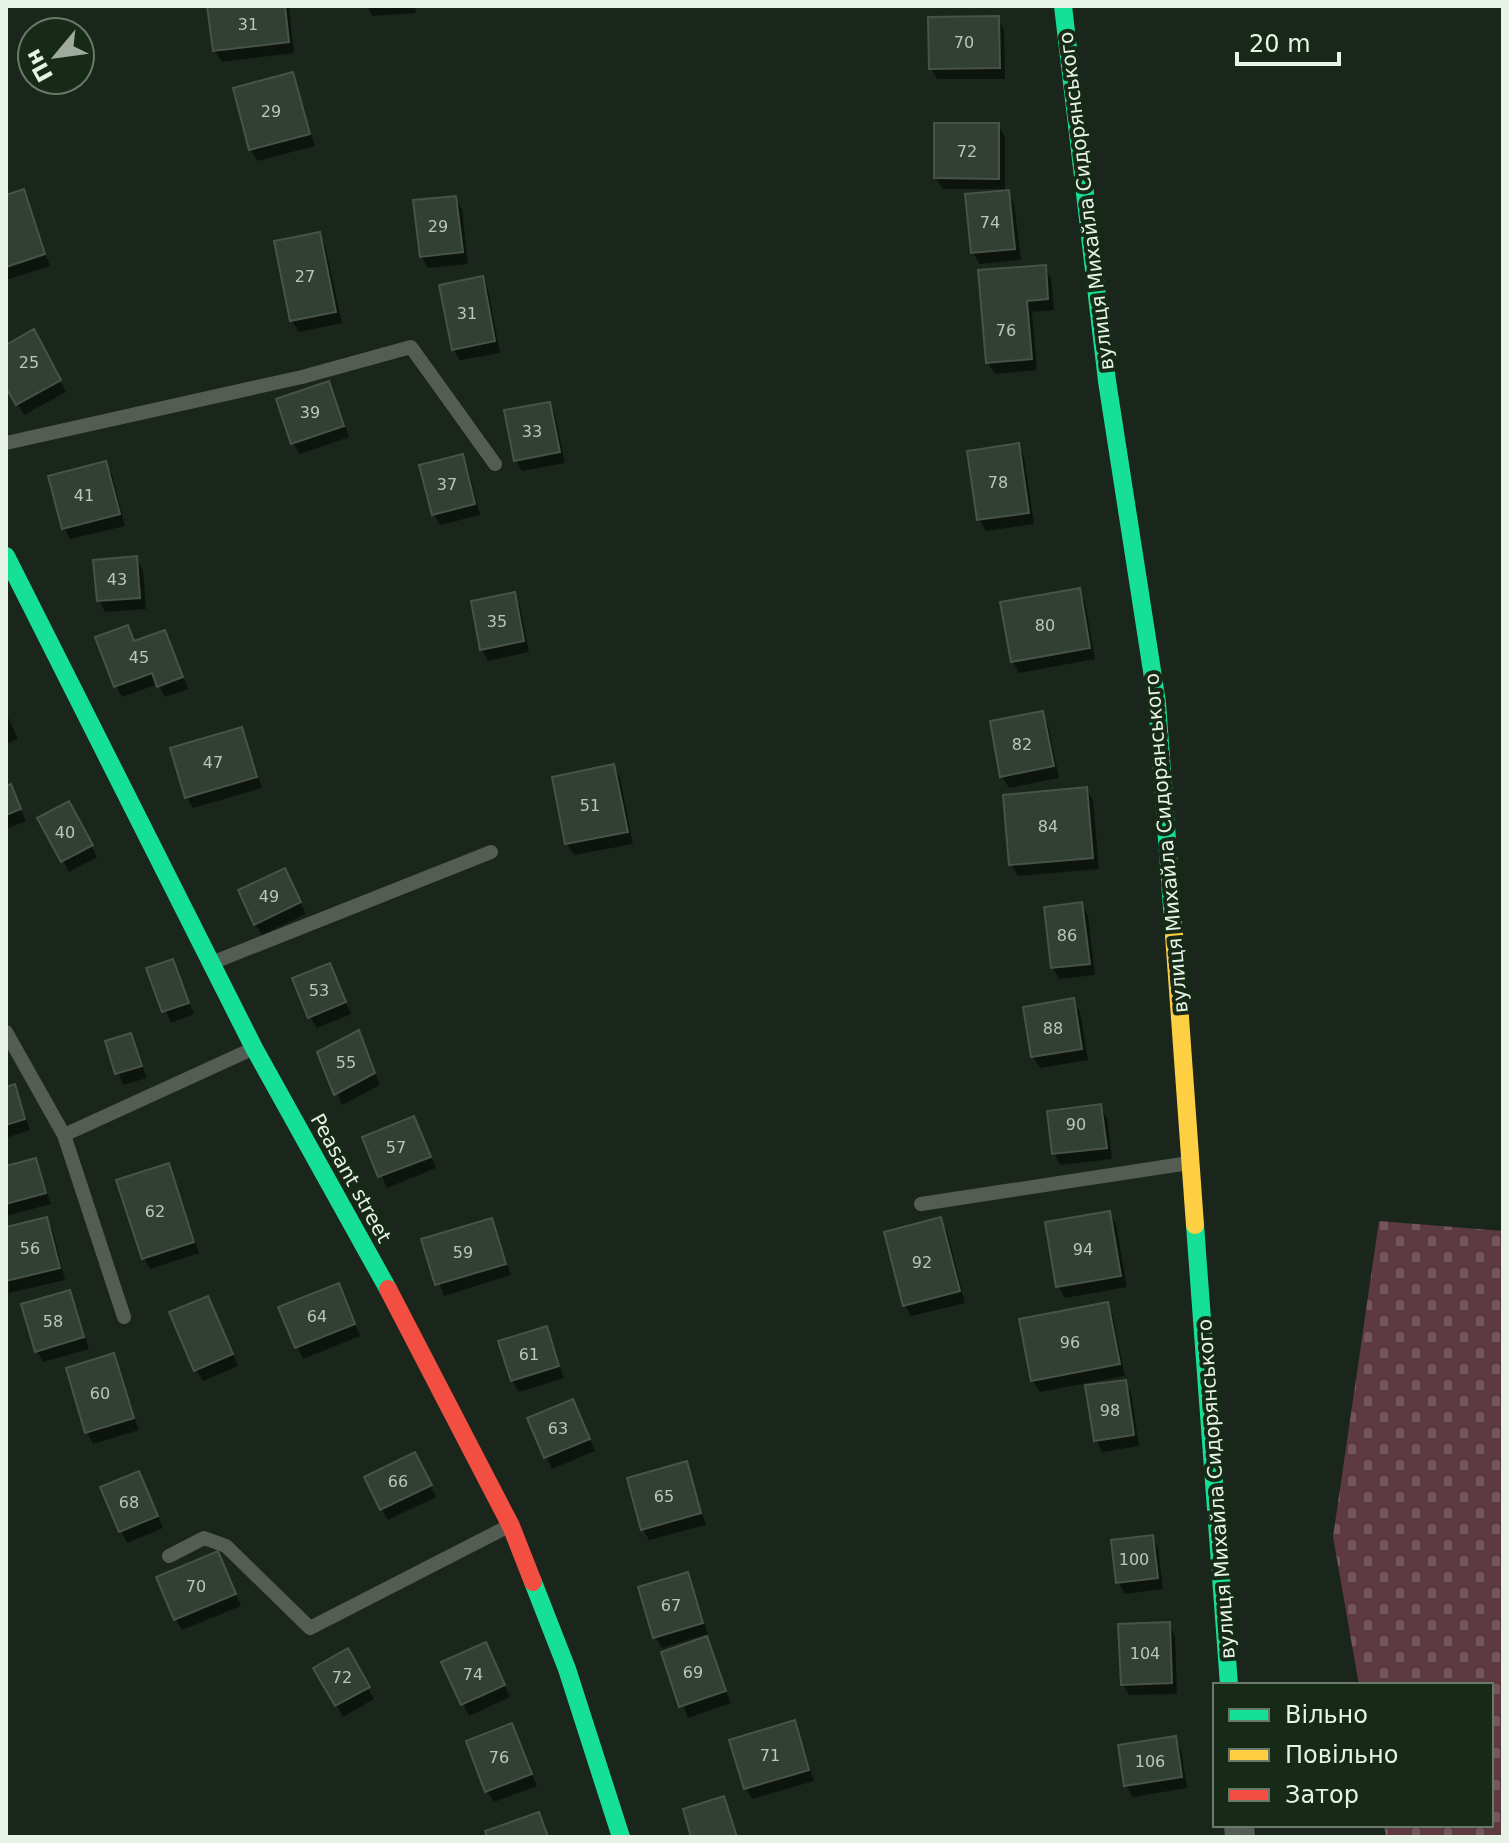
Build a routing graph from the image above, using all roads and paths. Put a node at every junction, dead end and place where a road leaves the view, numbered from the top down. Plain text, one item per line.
1 (1063, 6) edge
2 (6, 443) edge
3 (495, 464) dead end
4 (6, 556) edge
5 (491, 852) dead end
6 (214, 962) junction
7 (6, 1032) edge
8 (254, 1048) junction
9 (64, 1135) junction
10 (1193, 1163) junction
11 (921, 1204) dead end
12 (124, 1317) dead end
13 (511, 1526) junction
14 (169, 1556) dead end
15 (1229, 1683) edge
16 (621, 1837) edge

1 - 10 street, вулиця Михайла Сидорянського
2 - 3 lane
4 - 6 street, Peasant street
5 - 6 lane
6 - 8 street, Peasant street
7 - 9 lane
8 - 9 lane
8 - 13 street, Peasant street
9 - 12 lane
10 - 11 lane
10 - 15 street, вулиця Михайла Сидорянського
13 - 14 lane
13 - 16 street, Peasant street

